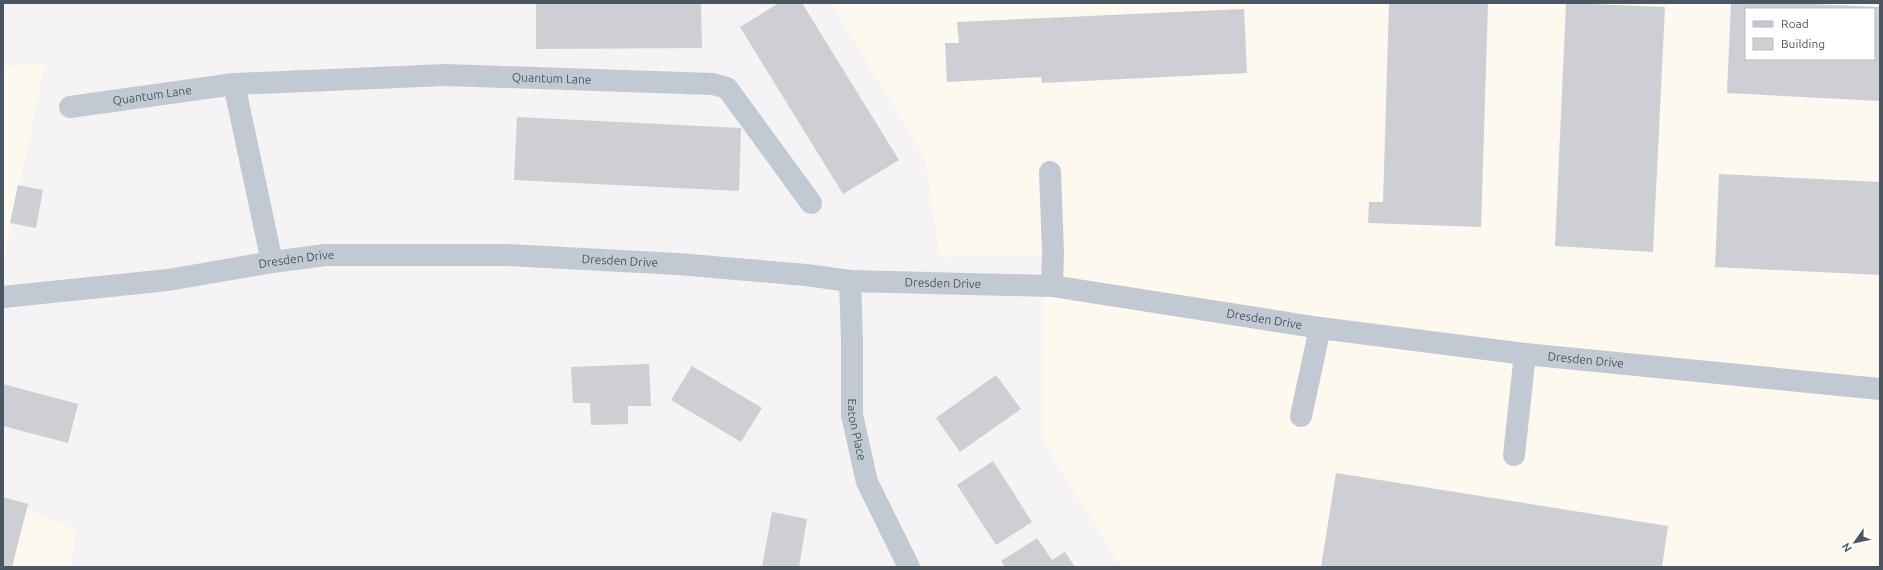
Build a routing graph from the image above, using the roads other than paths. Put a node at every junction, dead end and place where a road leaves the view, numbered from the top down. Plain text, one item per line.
1 (234, 84) junction
2 (70, 107) dead end
3 (1050, 172) dead end
4 (811, 203) dead end
5 (272, 262) junction
6 (850, 281) junction
7 (1052, 286) junction
8 (3, 297) edge
9 (1320, 328) junction
10 (1525, 354) junction
11 (1880, 389) edge
12 (1301, 416) dead end
13 (1514, 455) dead end
14 (909, 567) edge

1 - 2 street, Quantum Lane
1 - 4 street, Quantum Lane
1 - 5 street
3 - 7 street
5 - 6 street, Dresden Drive
5 - 8 street, Dresden Drive
6 - 7 street, Dresden Drive
6 - 14 street, Eaton Place
7 - 9 street, Dresden Drive
9 - 10 street, Dresden Drive
9 - 12 street
10 - 11 street, Dresden Drive
10 - 13 street

